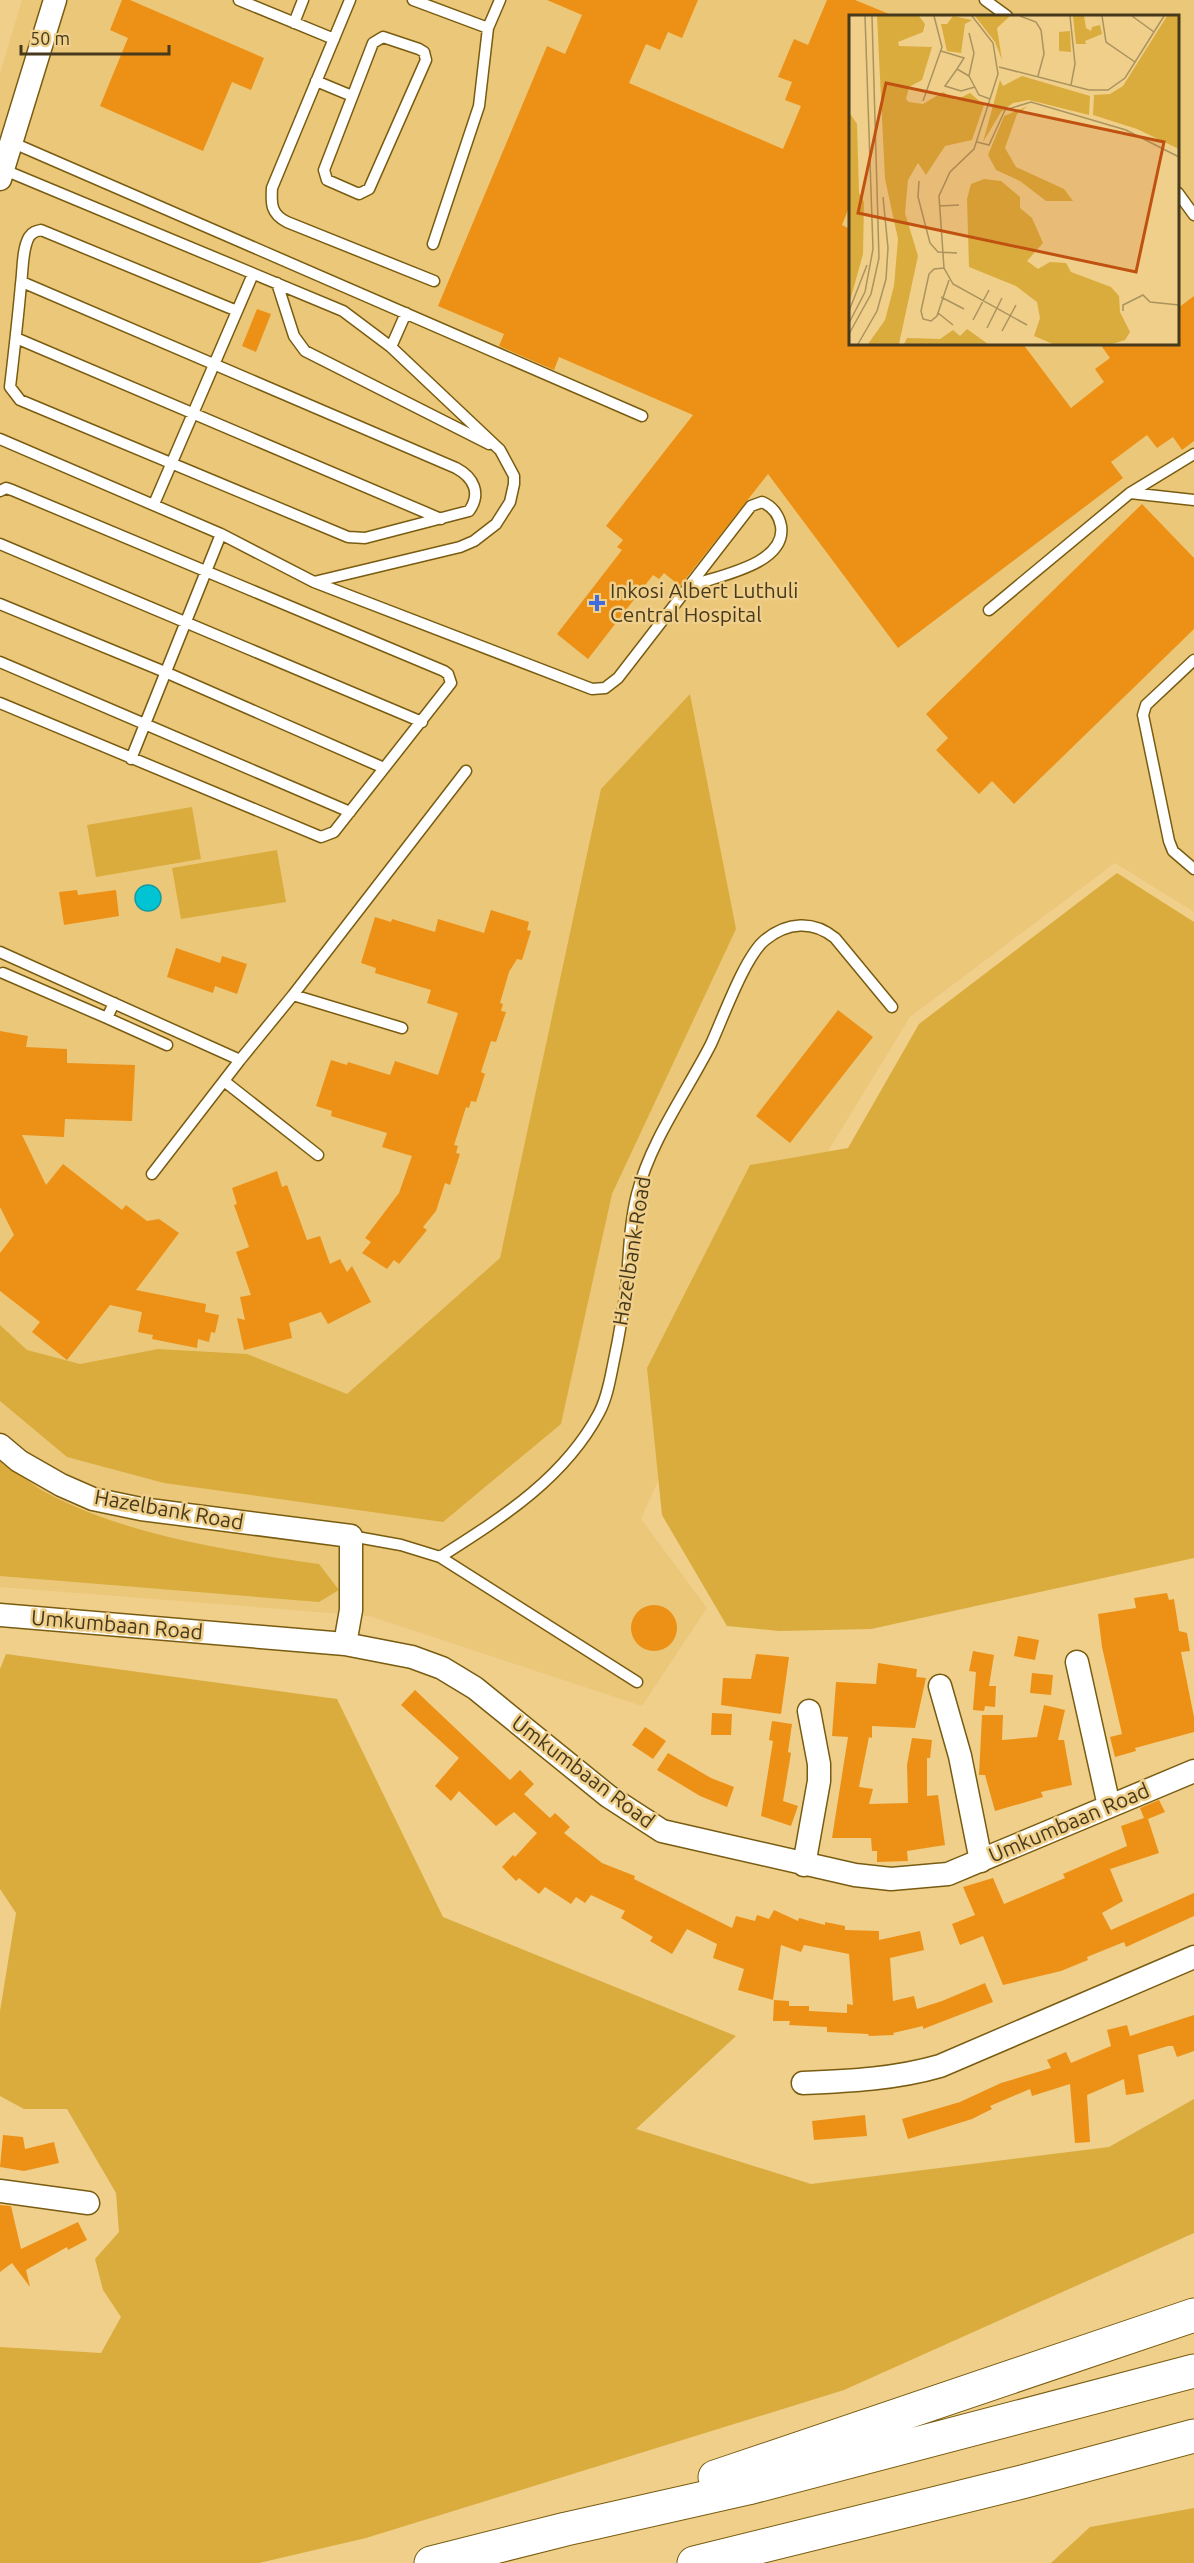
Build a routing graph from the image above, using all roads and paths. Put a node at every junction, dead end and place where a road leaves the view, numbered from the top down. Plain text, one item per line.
1 (55, 0) edge
2 (239, 0) edge
3 (303, 0) edge
4 (350, 0) edge
5 (413, 0) edge
6 (500, 0) edge
7 (985, 0) edge
8 (428, 3) edge
9 (1006, 15) edge
10 (294, 23) junction
11 (488, 28) junction
12 (334, 39) junction
13 (316, 81) junction
14 (352, 96) junction
15 (10, 142) junction
16 (1, 174) edge
17 (1179, 194) edge
18 (1194, 215) edge
19 (433, 244) dead end
20 (253, 274) junction
21 (22, 282) junction
22 (434, 282) dead end
23 (277, 283) junction
24 (237, 311) junction
25 (406, 313) junction
26 (16, 338) junction
27 (391, 347) junction
28 (214, 363) junction
29 (193, 413) junction
30 (642, 416) dead end
31 (0, 440) edge
32 (500, 450) junction
33 (1194, 454) edge
34 (171, 464) junction
35 (0, 491) edge
36 (1130, 493) junction
37 (1194, 500) edge
38 (154, 504) junction
39 (441, 519) junction
40 (221, 534) junction
41 (0, 544) edge
42 (206, 572) junction
43 (314, 582) junction
44 (690, 586) junction
45 (0, 604) edge
46 (989, 610) dead end
47 (186, 622) junction
48 (1194, 660) edge
49 (0, 662) edge
50 (165, 672) junction
51 (0, 703) edge
52 (422, 722) junction
53 (144, 724) junction
54 (131, 759) junction
55 (384, 768) junction
56 (466, 771) dead end
57 (350, 812) junction
58 (1194, 869) edge
59 (0, 952) edge
60 (3, 973) dead end
61 (293, 995) junction
62 (114, 1003) junction
63 (892, 1007) dead end
64 (107, 1018) junction
65 (402, 1028) dead end
66 (167, 1046) dead end
67 (240, 1060) junction
68 (224, 1080) junction
69 (318, 1155) dead end
70 (152, 1174) dead end
71 (0, 1445) edge
72 (351, 1536) junction
73 (440, 1557) junction
74 (0, 1615) edge
75 (345, 1644) junction
76 (1077, 1662) dead end
77 (637, 1682) dead end
78 (940, 1686) dead end
79 (809, 1711) dead end
80 (1194, 1771) edge
81 (1109, 1806) junction
82 (981, 1862) junction
83 (804, 1865) junction
84 (1194, 1957) edge
85 (803, 2083) dead end
86 (0, 2191) edge
87 (88, 2203) dead end
88 (1194, 2315) edge
89 (1194, 2371) edge
90 (1194, 2436) edge
91 (1194, 2460) edge
92 (1022, 2482) junction
93 (566, 2529) junction
94 (431, 2563) edge
95 (694, 2563) edge

1 - 15 street
2 - 10 lane
3 - 10 lane
4 - 12 lane
5 - 8 lane
6 - 11 lane
7 - 9 lane
8 - 11 lane
10 - 12 lane
11 - 19 lane
12 - 13 lane
13 - 14 lane
13 - 22 lane
14 - 14 lane
15 - 16 street
15 - 25 lane
16 - 20 lane
17 - 18 lane
20 - 23 lane
20 - 24 lane
21 - 24 lane
21 - 26 lane
21 - 28 lane
23 - 27 lane
23 - 32 lane
24 - 28 lane
25 - 27 lane
25 - 30 lane
26 - 29 lane
26 - 34 lane
27 - 32 lane
28 - 29 lane
28 - 39 lane
29 - 34 lane
29 - 39 lane
31 - 38 lane
32 - 43 lane
33 - 36 lane
34 - 38 lane
34 - 39 lane
35 - 42 lane
36 - 37 lane
36 - 46 lane
38 - 40 lane
40 - 42 lane
40 - 43 lane
41 - 47 lane
42 - 47 lane
42 - 52 lane
43 - 44 lane
44 - 44 lane
45 - 50 lane
47 - 50 lane
47 - 52 lane
48 - 58 lane
49 - 53 lane
50 - 53 lane
50 - 55 lane
51 - 54 lane
52 - 55 lane
53 - 54 lane
53 - 57 lane
54 - 57 lane
55 - 57 lane
56 - 61 lane
59 - 62 lane
60 - 64 lane
61 - 65 lane
61 - 67 lane
62 - 64 lane
62 - 67 lane
63 - 73 lane, Hazelbank Road
64 - 66 lane
67 - 68 lane
68 - 69 lane
68 - 70 lane
71 - 72 street, Hazelbank Road
72 - 73 lane, Hazelbank Road
72 - 75 street
73 - 77 lane
74 - 75 street, Umkumbaan Road
75 - 83 street, Umkumbaan Road
76 - 81 street
78 - 82 street
79 - 83 street
80 - 81 street, Umkumbaan Road
81 - 82 street, Umkumbaan Road
82 - 83 street, Umkumbaan Road
84 - 85 street
86 - 87 street
88 - 93 highway
89 - 93 highway
90 - 92 highway
91 - 92 highway
92 - 95 highway
93 - 94 highway

